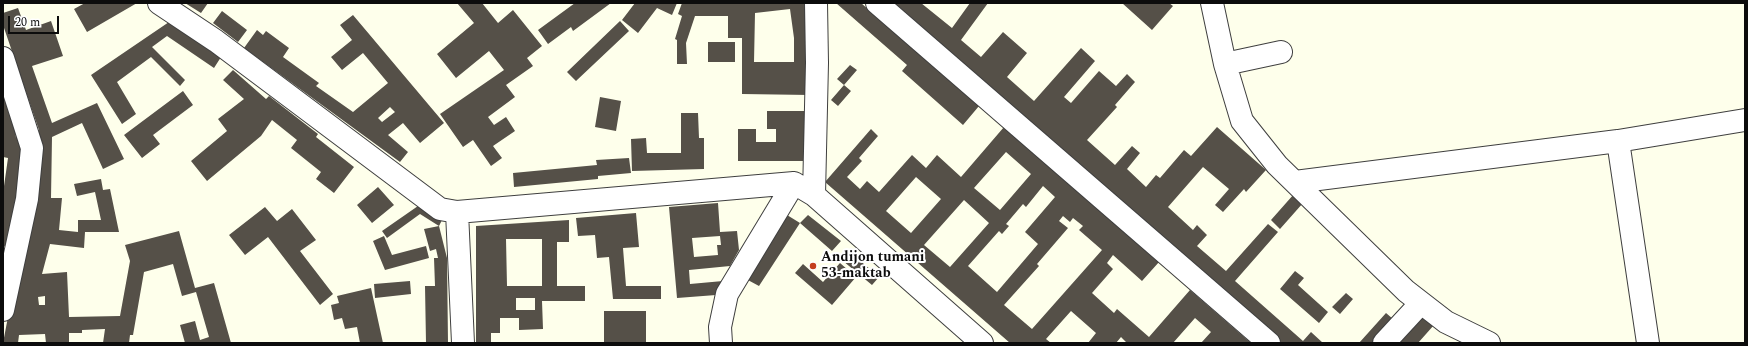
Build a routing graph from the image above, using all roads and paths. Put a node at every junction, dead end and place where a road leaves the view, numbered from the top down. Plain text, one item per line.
1 (159, 3) edge
2 (816, 3) edge
3 (878, 3) edge
4 (1212, 3) edge
5 (1281, 52) dead end
6 (3, 58) edge
7 (1226, 64) junction
8 (1745, 120) edge
9 (1618, 141) junction
10 (1295, 182) junction
11 (794, 183) junction
12 (814, 195) junction
13 (457, 212) junction
14 (1421, 303) junction
15 (3, 310) edge
16 (463, 343) edge
17 (721, 343) edge
18 (982, 343) edge
19 (1269, 343) edge
20 (1384, 343) edge
21 (1488, 343) edge
22 (1648, 343) edge

1 - 13 street
2 - 12 street
3 - 19 street
4 - 7 street
5 - 7 street
6 - 15 street
7 - 10 street
8 - 9 street
9 - 10 street
9 - 22 street
10 - 14 street
11 - 12 street
11 - 13 street
11 - 17 street
12 - 18 street
13 - 16 street
14 - 20 street
14 - 21 street

